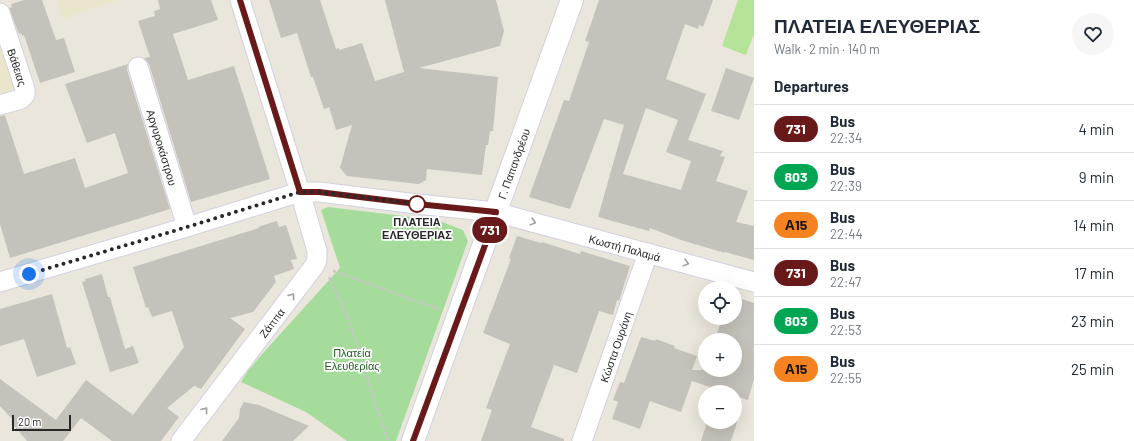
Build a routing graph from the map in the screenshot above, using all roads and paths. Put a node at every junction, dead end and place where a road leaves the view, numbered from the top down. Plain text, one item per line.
1 (240, 0) edge
2 (572, 0) edge
3 (0, 14) edge
4 (138, 67) dead end
5 (0, 106) edge
6 (300, 192) junction
7 (496, 212) junction
8 (187, 227) junction
9 (648, 253) junction
10 (320, 267) junction
11 (0, 282) edge
12 (754, 282) edge
13 (459, 316) junction
14 (181, 441) edge
15 (388, 441) edge
16 (414, 441) edge
17 (582, 441) edge

1 - 6 street
2 - 7 street, Γ. Παπανδρέου
3 - 5 street, Βάθειας
4 - 8 street, Αργυροκάστρου
6 - 7 street, Κωστή Παλαμά
6 - 8 street, Κωστή Παλαμά
6 - 10 street
7 -> 9 street, Κωστή Παλαμά
7 - 13 street, Γ. Παπανδρέου
8 - 11 street, Κωστή Παλαμά
9 -> 12 street, Κωστή Παλαμά
9 - 17 street, Κώστα Ουράνη
10 - 13 path
14 -> 10 street, Ζάππα
10 - 15 path
13 - 16 street, Γ. Παπανδρέου

